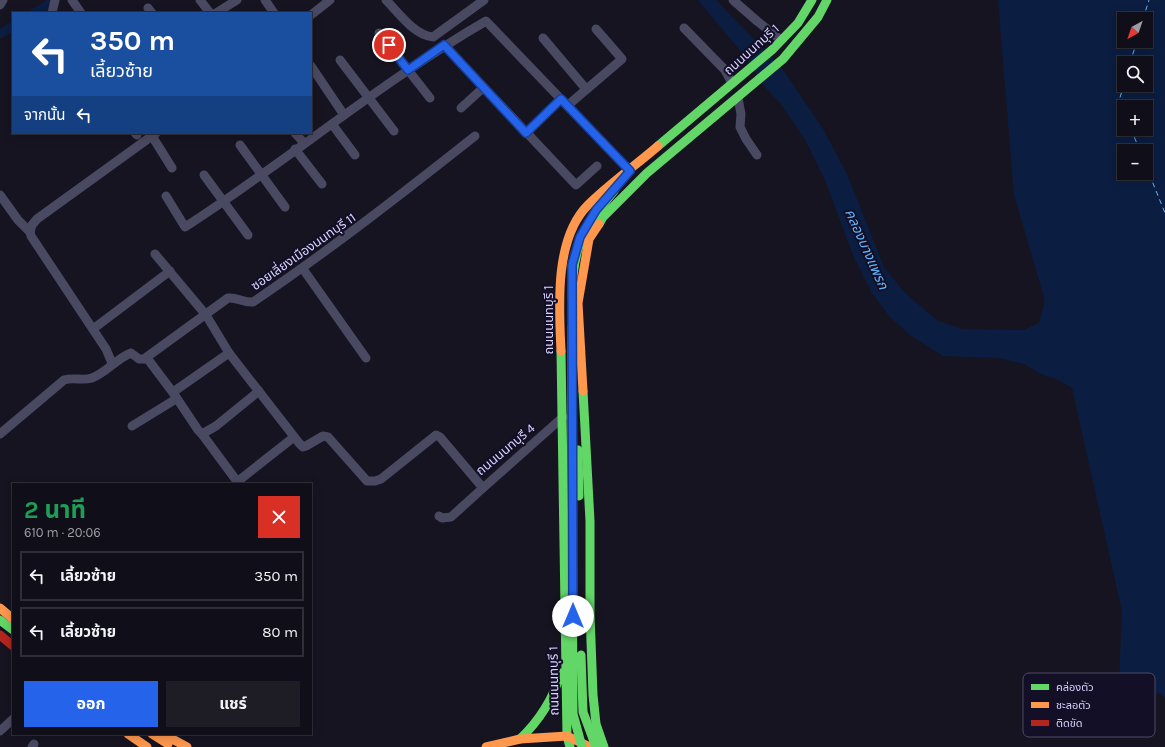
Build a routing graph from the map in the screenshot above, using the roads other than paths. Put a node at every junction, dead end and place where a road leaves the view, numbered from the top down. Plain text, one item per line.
1 (3, 0) edge
2 (55, 0) edge
3 (72, 0) edge
4 (200, 0) edge
5 (237, 0) edge
6 (265, 0) edge
7 (330, 0) edge
8 (386, 0) edge
9 (484, 0) edge
10 (734, 0) edge
11 (812, 0) edge
12 (827, 0) edge
13 (0, 5) edge
14 (52, 12) edge
15 (81, 12) edge
16 (209, 12) edge
17 (218, 12) edge
18 (273, 12) edge
19 (312, 14) edge
20 (684, 28) dead end
21 (596, 29) dead end
22 (379, 33) dead end
23 (543, 38) dead end
24 (781, 40) junction
25 (444, 45) junction
26 (340, 60) dead end
27 (312, 67) edge
28 (408, 70) junction
29 (732, 83) junction
30 (483, 88) junction
31 (586, 89) junction
32 (369, 97) junction
33 (430, 98) dead end
34 (738, 98) junction
35 (561, 99) junction
36 (567, 106) junction
37 (461, 108) dead end
38 (344, 114) junction
39 (332, 124) junction
40 (394, 131) dead end
41 (526, 133) junction
42 (296, 134) edge
43 (154, 135) edge
44 (475, 136) dead end
45 (304, 143) junction
46 (240, 145) dead end
47 (295, 149) junction
48 (757, 155) dead end
49 (356, 156) dead end
50 (597, 166) dead end
51 (172, 168) dead end
52 (630, 171) junction
53 (262, 174) junction
54 (204, 175) dead end
55 (322, 184) dead end
56 (0, 195) edge
57 (166, 196) dead end
58 (224, 202) junction
59 (286, 207) dead end
60 (30, 232) junction
61 (248, 234) dead end
62 (155, 254) dead end
63 (303, 269) junction
64 (170, 271) junction
65 (206, 315) junction
66 (93, 330) junction
67 (580, 335) junction
68 (229, 353) junction
69 (147, 358) junction
70 (366, 358) dead end
71 (112, 363) junction
72 (259, 391) junction
73 (175, 397) junction
74 (563, 417) junction
75 (132, 426) dead end
76 (0, 434) edge
77 (202, 434) junction
78 (294, 437) junction
79 (238, 483) edge
80 (483, 488) junction
81 (439, 516) dead end
82 (0, 608) edge
83 (12, 618) edge
84 (0, 620) edge
85 (12, 629) edge
86 (0, 635) edge
87 (12, 645) edge
88 (565, 662) junction
89 (592, 664) junction
90 (12, 720) edge
91 (0, 731) edge
92 (129, 735) edge
93 (154, 735) edge
94 (165, 735) edge
95 (567, 736) junction
96 (520, 739) junction
97 (138, 741) junction
98 (511, 745) edge
99 (579, 745) edge
100 (147, 747) edge
101 (153, 747) edge
102 (172, 747) edge
103 (187, 747) edge
104 (486, 747) edge
105 (570, 747) edge
106 (590, 747) edge
107 (596, 747) edge
108 (604, 747) edge

1 - 13 street
2 - 14 street
3 - 15 street
4 - 16 street
5 - 17 street
6 - 18 street
7 - 19 street
8 - 9 street
10 - 24 street
11 - 24 main road, ถนนนนทบุรี 1
12 - 34 main road, ถนนนนทบุรี 1
20 - 29 street
21 - 31 street
22 - 28 street
23 - 31 street
24 - 29 main road, ถนนนนทบุรี 1
25 - 28 street
25 - 30 street
25 - 35 street
26 - 32 street
27 - 38 street
28 - 32 street
28 - 33 street
29 - 52 main road, ถนนนนทบุรี 1
30 - 37 street
30 - 41 street
31 - 36 street
32 - 38 street
32 - 40 street
34 - 48 street
34 - 67 main road, ถนนนนทบุรี 1
35 - 36 street
35 - 41 street
36 - 52 street
38 - 39 street
39 - 45 street
39 - 49 street
41 - 50 street
42 - 45 street
43 - 51 street
43 - 60 street
44 - 63 street, ซอยเลี่ยงเมืองนนทบุรี 11
45 - 47 street
46 - 53 street
47 - 53 street
47 - 55 street
52 - 74 main road, ถนนนนทบุรี 1
52 - 99 main road, bridge
53 - 58 street
53 - 59 street
54 - 58 street
56 - 60 street
57 - 58 street
58 - 61 street
60 - 66 street
62 - 64 street
63 - 65 street, ซอยเลี่ยงเมืองนนทบุรี 11
63 - 70 street
64 - 65 street
64 - 66 street
65 - 68 street
65 - 69 street, ซอยเลี่ยงเมืองนนทบุรี 11
66 - 71 street
67 - 89 main road, ถนนนนทบุรี 1
67 - 107 main road, bridge
68 - 72 street
68 - 73 street
69 - 71 street
69 - 73 street
71 - 76 street
72 - 77 street
72 - 78 street
73 - 75 street
73 - 77 street
74 - 80 street, ถนนนนทบุรี 4
74 - 88 main road, ถนนนนทบุรี 1
77 - 79 street
78 - 79 street
78 - 80 street, ถนนนนทบุรี 4
80 - 81 street
82 - 83 main road
84 - 85 main road
86 - 87 main road
88 - 95 main road, ถนนนนทบุรี 1
88 - 96 main road
89 - 99 main road, ถนนนนทบุรี 1
89 - 108 main road, ถนนนนทบุรี 1
90 - 91 street
92 - 97 main road
93 - 102 main road
94 - 103 main road
95 - 96 main road
95 - 99 main road
95 - 105 main road, ถนนนนทบุรี 1
96 - 98 main road
97 - 100 main road
97 - 101 main road
98 - 104 main road
99 - 106 main road

